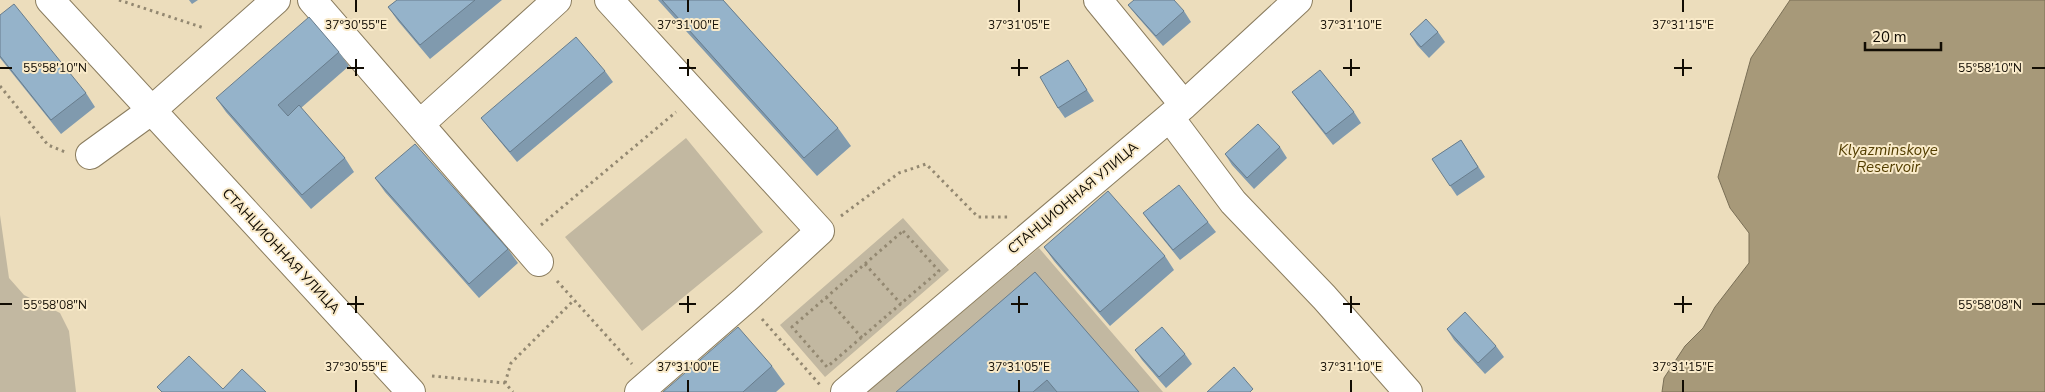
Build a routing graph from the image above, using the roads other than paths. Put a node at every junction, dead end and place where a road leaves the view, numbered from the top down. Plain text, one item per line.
1 (51, 0) edge
2 (276, 0) edge
3 (312, 0) edge
4 (557, 0) edge
5 (609, 0) edge
6 (1098, 0) edge
7 (1298, 0) edge
8 (152, 110) junction
9 (1177, 111) junction
10 (420, 124) junction
11 (90, 155) road end
12 (530, 252) road end
13 (644, 387) edge
14 (834, 390) edge
15 (411, 392) edge
16 (1408, 392) edge

1 - 8 street, СТАНЦИОННАЯ УЛИЦА
2 - 8 street
3 - 10 street
4 - 10 street
5 - 13 street
6 - 9 street
7 - 9 street, СТАНЦИОННАЯ УЛИЦА
8 - 11 street
8 - 15 street, СТАНЦИОННАЯ УЛИЦА
9 - 14 street, СТАНЦИОННАЯ УЛИЦА
9 - 16 street
10 - 12 street

